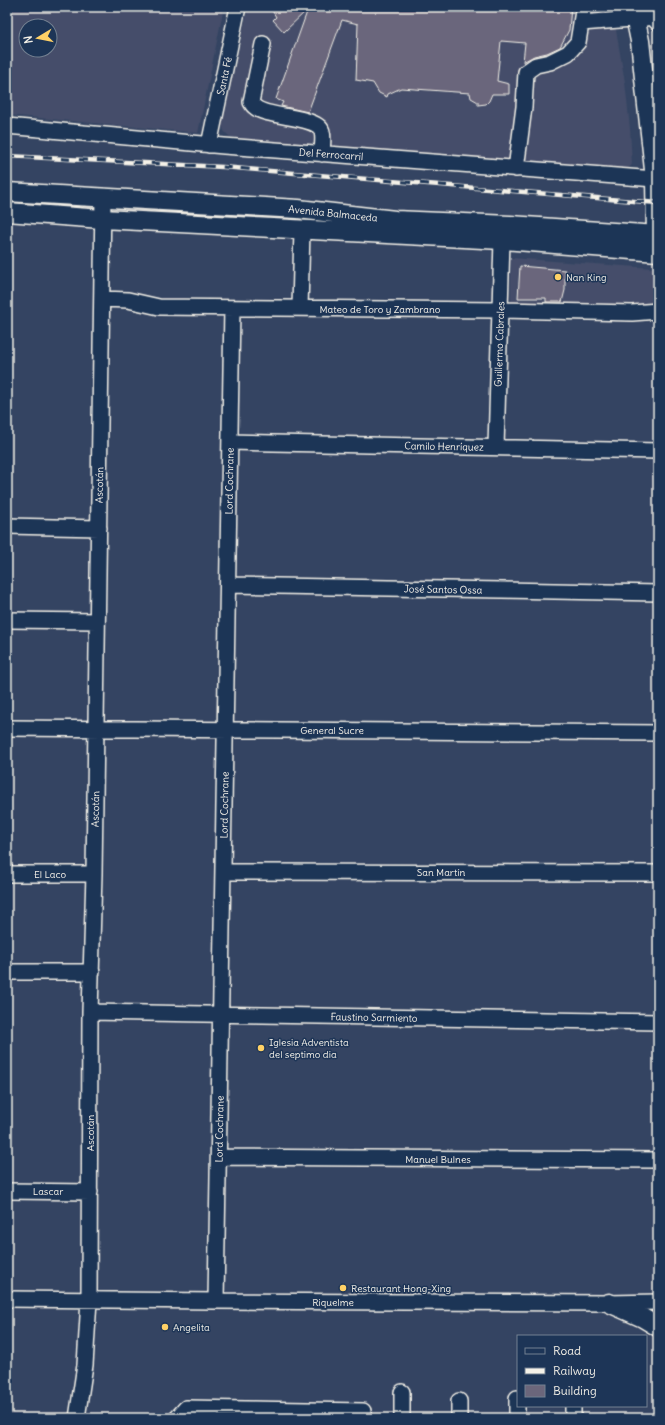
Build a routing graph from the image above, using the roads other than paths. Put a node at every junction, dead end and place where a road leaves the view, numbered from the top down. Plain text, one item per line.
1 (238, 7) edge
2 (583, 7) edge
3 (634, 13) edge
4 (657, 16) edge
5 (581, 23) junction
6 (263, 44) dead end
7 (7, 126) edge
8 (209, 145) junction
9 (322, 154) junction
10 (516, 169) junction
11 (654, 179) junction
12 (7, 192) edge
13 (103, 198) junction
14 (7, 212) edge
15 (102, 219) junction
16 (302, 230) junction
17 (502, 240) junction
18 (658, 242) edge
19 (102, 299) junction
20 (232, 308) junction
21 (300, 308) junction
22 (500, 310) junction
23 (658, 311) edge
24 (230, 442) junction
25 (496, 447) junction
26 (658, 451) edge
27 (7, 526) edge
28 (98, 528) junction
29 (228, 585) junction
30 (658, 593) edge
31 (7, 620) edge
32 (97, 621) junction
33 (7, 728) edge
34 (96, 728) junction
35 (225, 730) junction
36 (658, 733) edge
37 (223, 872) junction
38 (658, 873) edge
39 (7, 874) edge
40 (94, 874) junction
41 (7, 972) edge
42 (92, 972) junction
43 (90, 1012) junction
44 (221, 1014) junction
45 (658, 1022) edge
46 (219, 1157) junction
47 (658, 1160) edge
48 (7, 1191) edge
49 (90, 1192) junction
50 (7, 1299) edge
51 (89, 1300) junction
52 (216, 1301) junction
53 (658, 1302) edge
54 (609, 1303) junction
55 (658, 1327) edge
56 (402, 1392) dead end
57 (517, 1398) dead end
58 (459, 1401) dead end
59 (573, 1407) edge
60 (363, 1415) edge
61 (77, 1418) edge
62 (178, 1418) edge
63 (402, 1418) edge
64 (459, 1418) edge
65 (517, 1418) edge
66 (573, 1418) edge

1 - 8 street, Santa Fé
2 - 5 street
3 - 4 street
3 - 5 street
3 - 11 main road
5 - 10 street
6 - 9 street
7 - 8 street, Del Ferrocarril
8 - 9 street, Del Ferrocarril
9 - 10 street, Del Ferrocarril
10 - 11 street, Del Ferrocarril
11 - 18 main road
12 - 13 main road, Avenida Balmaceda
13 - 15 street, Ascotán
13 - 18 main road, Avenida Balmaceda
14 - 15 main road, Avenida Balmaceda
15 - 16 main road, Avenida Balmaceda
15 - 19 street, Ascotán
16 - 17 main road, Avenida Balmaceda
16 - 21 street
17 - 18 main road, Avenida Balmaceda
17 - 22 street, Guillermo Cabrales
19 - 20 street, Mateo de Toro y Zambrano
19 - 28 street, Ascotán
20 - 21 street, Mateo de Toro y Zambrano
20 - 24 street, Lord Cochrane
21 - 22 street, Mateo de Toro y Zambrano
22 - 23 street, Mateo de Toro y Zambrano
22 - 25 street, Guillermo Cabrales
24 - 25 street, Camilo Henríquez
24 - 29 street, Lord Cochrane
25 - 26 street, Camilo Henríquez
27 - 28 street
28 - 32 street, Ascotán
29 - 30 street, José Santos Ossa
29 - 35 street, Lord Cochrane
31 - 32 street
32 - 34 street, Ascotán
33 - 34 street, General Sucre
34 - 35 street, General Sucre
34 - 40 street, Ascotán
35 - 36 street, General Sucre
35 - 37 street, Lord Cochrane
37 - 38 street, San Martín
37 - 44 street, Lord Cochrane
39 - 40 street, El Laco
40 - 42 street, Ascotán
41 - 42 street
42 - 43 street, Ascotán
43 - 44 street, Faustino Sarmiento
43 - 49 street, Ascotán
44 - 45 street, Faustino Sarmiento
44 - 46 street, Lord Cochrane
46 - 47 street, Manuel Bulnes
46 - 52 street, Lord Cochrane
48 - 49 street, Lascar
49 - 51 street, Ascotán
50 - 51 street, Riquelme
51 - 52 street, Riquelme
51 - 61 street, Ascotán
52 - 54 street, Riquelme
53 - 54 street, Riquelme
54 - 55 main road
56 - 63 street
57 - 65 street
58 - 64 street
59 - 66 street
60 - 62 street

